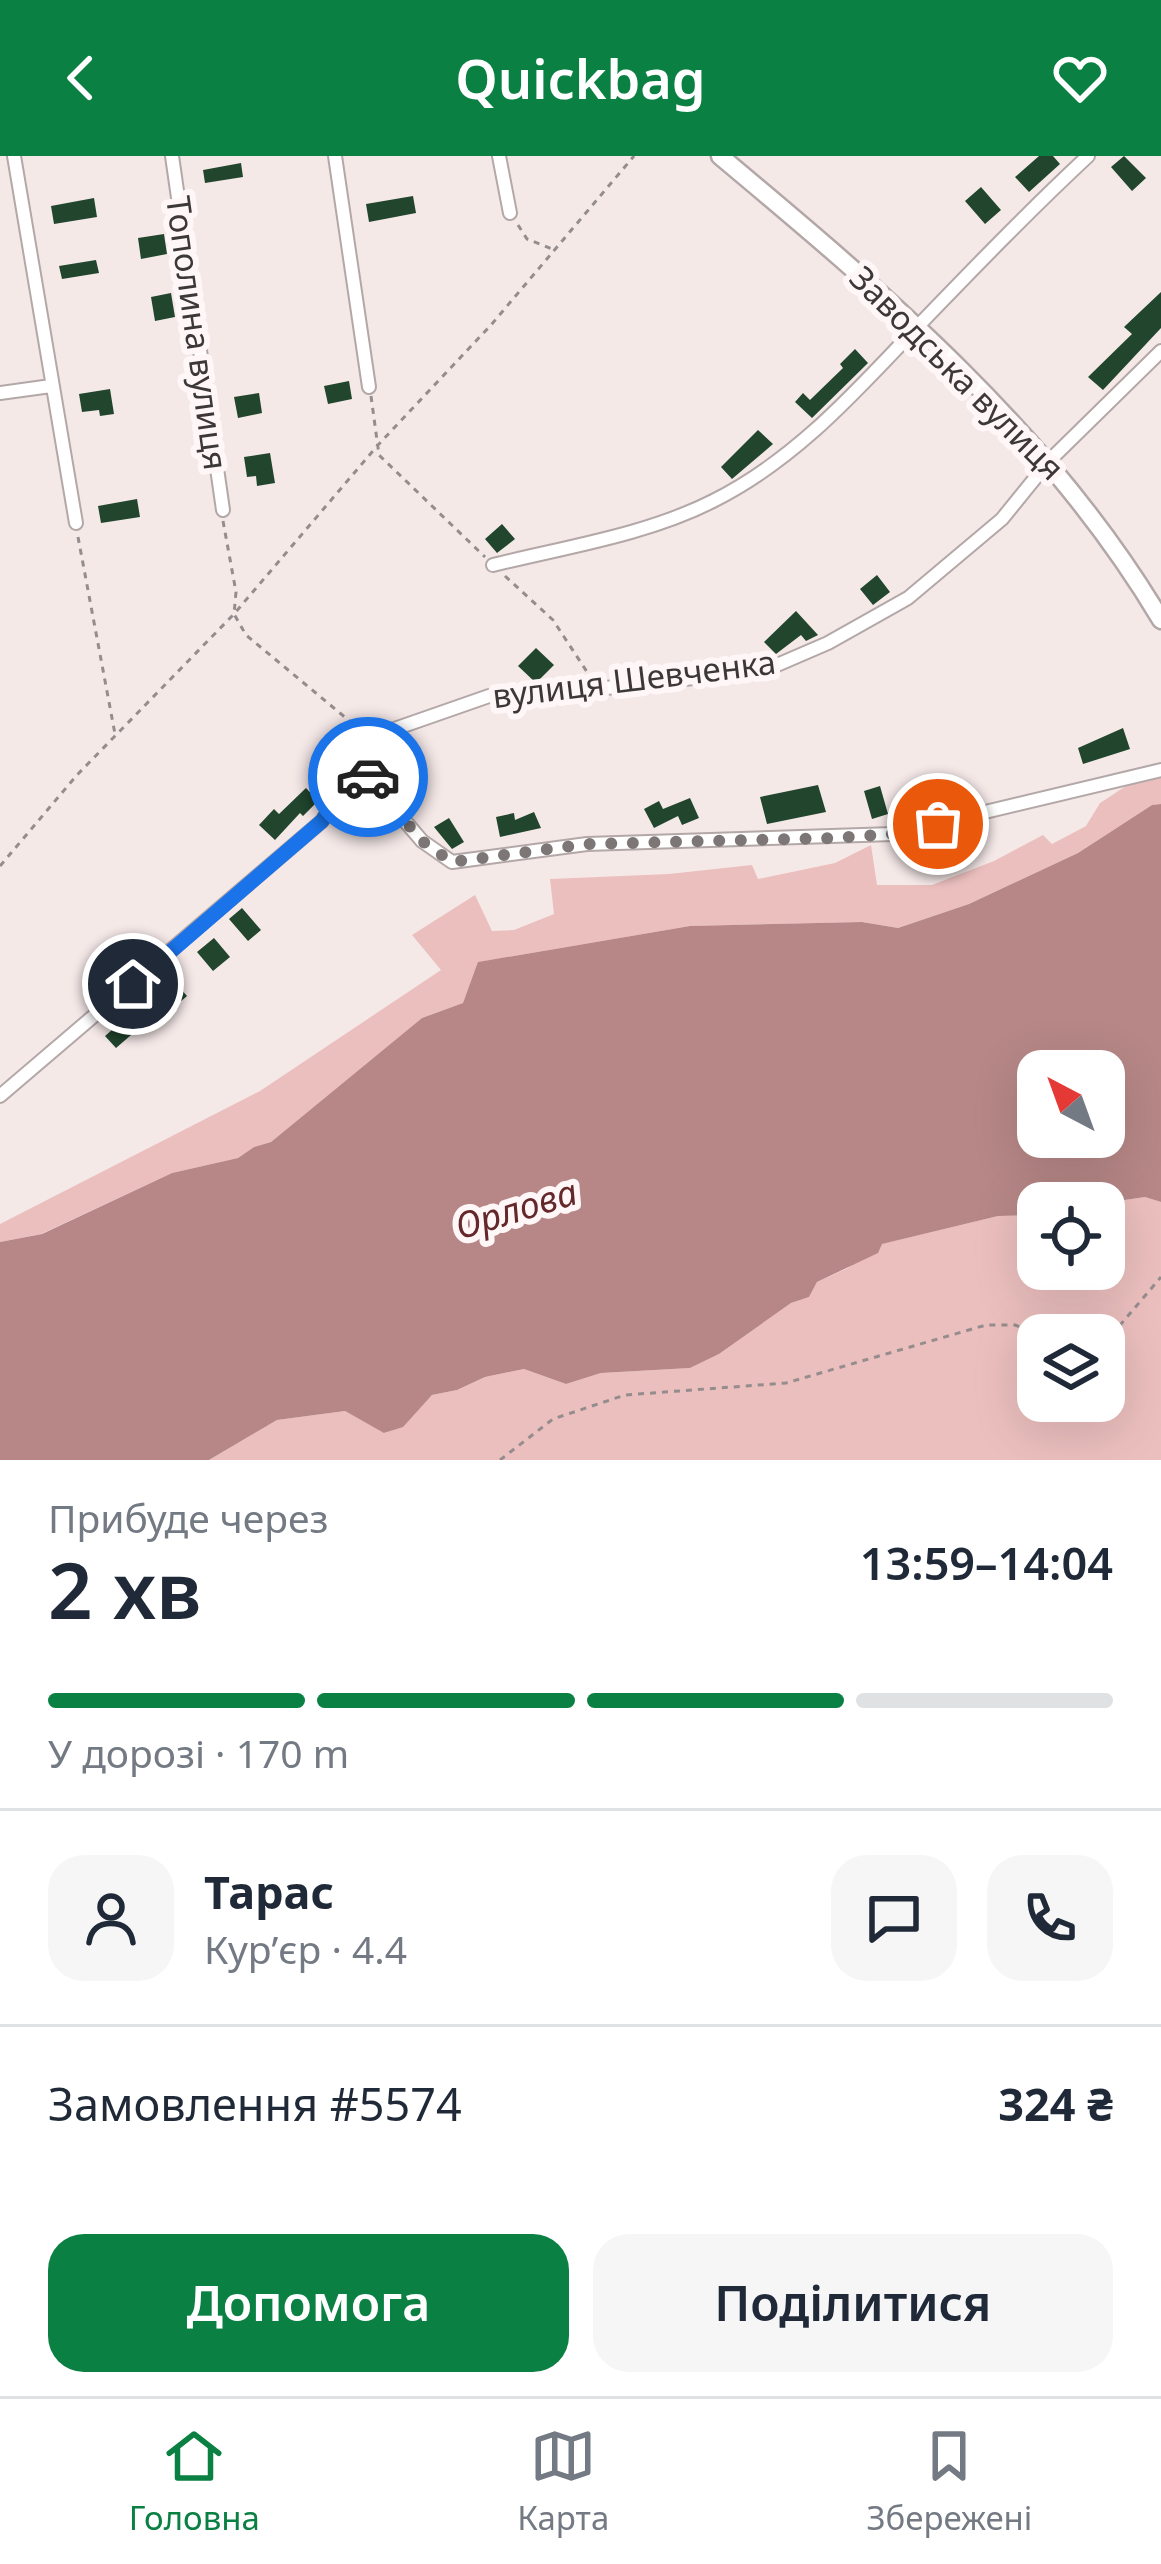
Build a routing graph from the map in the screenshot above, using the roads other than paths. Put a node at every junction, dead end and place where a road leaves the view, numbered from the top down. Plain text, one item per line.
1 (14, 156) edge
2 (172, 156) edge
3 (335, 156) edge
4 (499, 156) edge
5 (720, 156) edge
6 (1088, 156) edge
7 (510, 213) road end
8 (918, 326) junction
9 (1161, 351) edge
10 (51, 386) junction
11 (369, 386) road end
12 (0, 393) edge
13 (1049, 460) junction
14 (223, 514) road end
15 (76, 523) road end
16 (493, 565) dead end
17 (1161, 620) edge
18 (358, 766) junction
19 (1161, 770) edge
20 (0, 1096) edge

1 - 10 street
2 - 14 street, Тополина вулиця
3 - 11 street
4 - 7 street
5 - 8 street, Заводська вулиця
6 - 8 street
8 - 13 street, Заводська вулиця
8 - 16 street
9 - 13 street, вулиця Шевченка
10 - 12 street
10 - 15 street
13 - 17 street, Заводська вулиця
13 - 18 street, вулиця Шевченка
18 - 19 street
18 - 20 street, вулиця Шевченка

